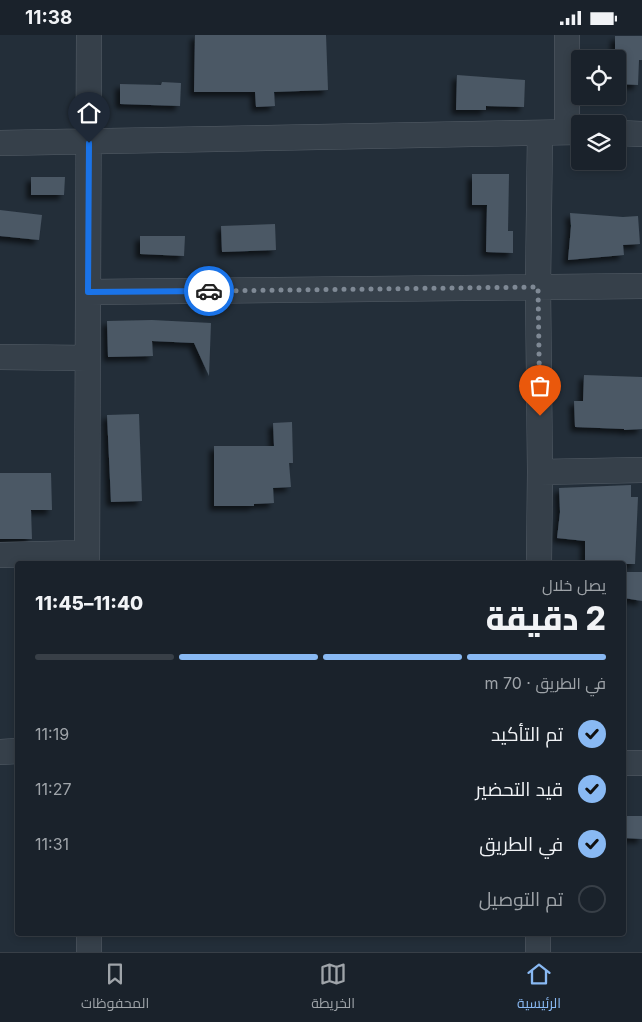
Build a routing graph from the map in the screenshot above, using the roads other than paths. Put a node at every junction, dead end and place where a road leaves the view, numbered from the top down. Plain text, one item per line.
1 (89, 35) edge
2 (567, 35) edge
3 (573, 115) edge
4 (571, 132) edge
5 (540, 133) junction
6 (626, 133) edge
7 (642, 134) edge
8 (0, 143) edge
9 (89, 143) junction
10 (642, 286) edge
11 (538, 287) junction
12 (88, 292) junction
13 (0, 357) edge
14 (88, 358) junction
15 (642, 470) edge
16 (540, 472) junction
17 (0, 555) edge
18 (86, 558) edge
19 (539, 561) edge
20 (15, 751) edge
21 (0, 752) edge
22 (626, 763) edge
23 (642, 763) edge
24 (89, 936) edge
25 (538, 936) edge
26 (89, 952) edge
27 (538, 952) edge

1 - 9 street
2 - 3 street
4 - 5 street
5 - 9 street
5 - 11 street
6 - 7 street
8 - 9 street
9 - 12 street
10 - 11 street
11 - 12 street
11 - 16 street
12 - 14 street
13 - 14 street
14 - 18 street
15 - 16 street
16 - 19 street
17 - 18 street
20 - 21 street
22 - 23 street
24 - 26 street
25 - 27 street

